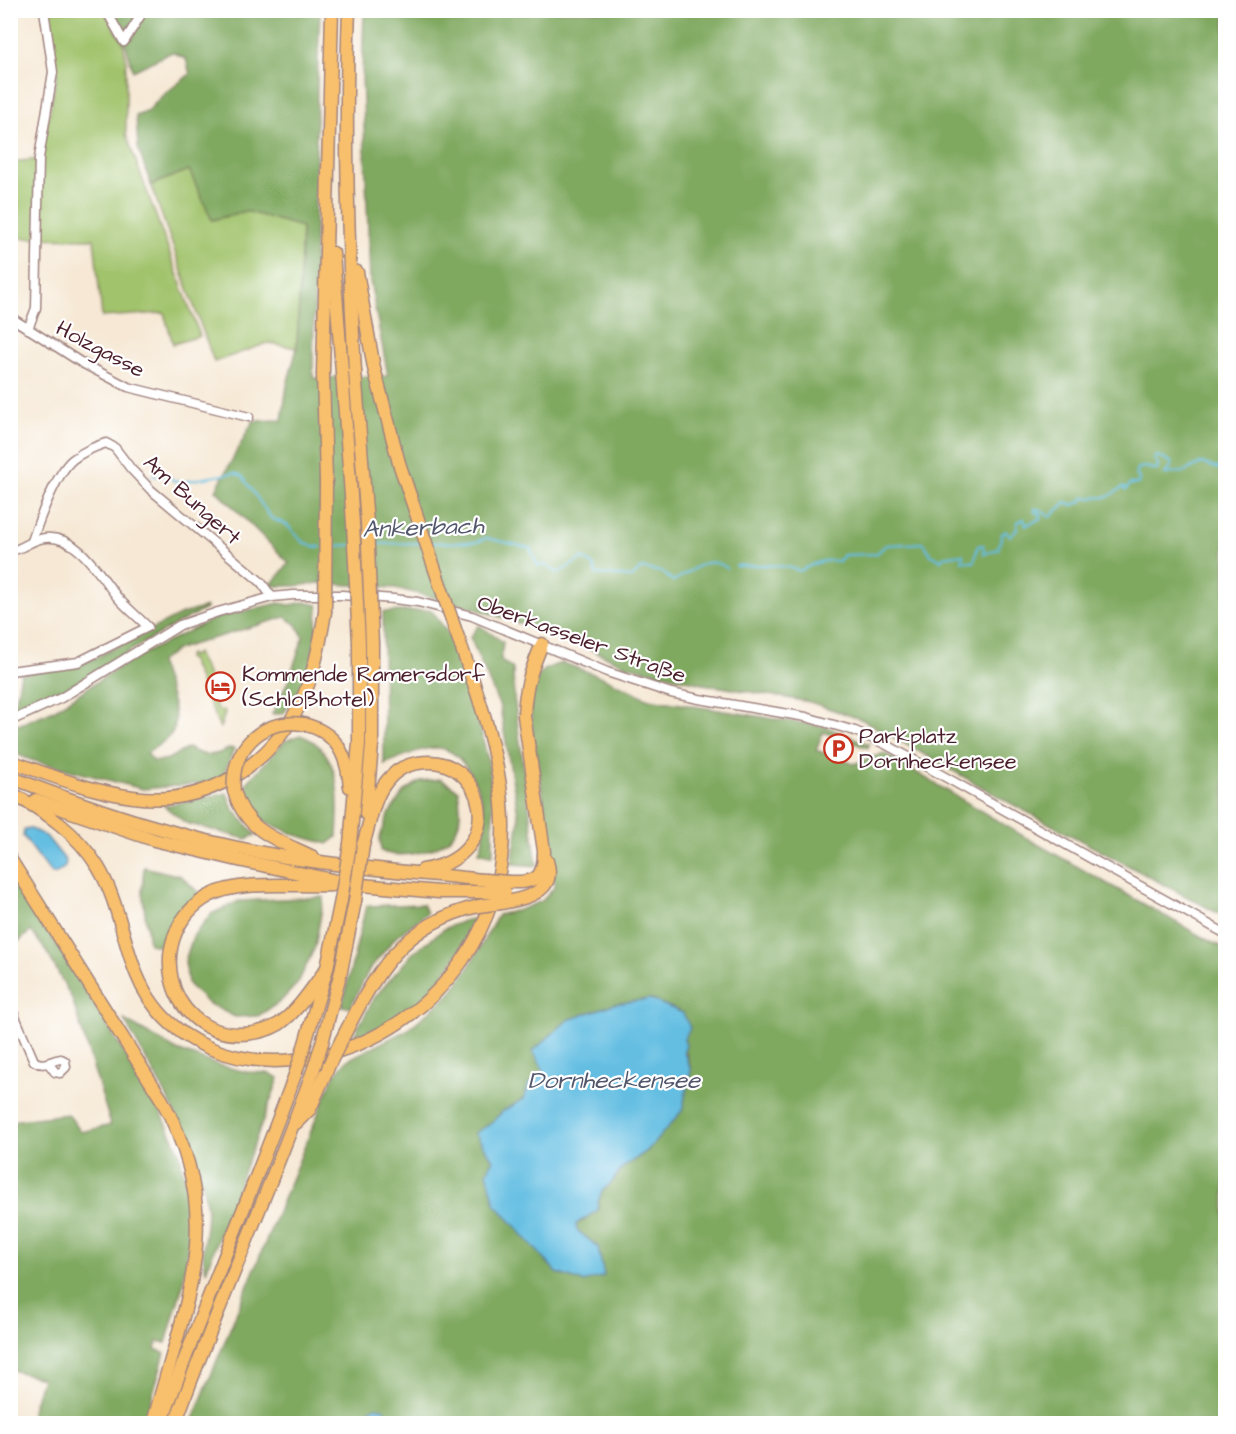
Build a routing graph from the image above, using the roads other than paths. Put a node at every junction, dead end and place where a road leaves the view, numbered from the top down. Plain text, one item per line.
1 (44, 10) edge
2 (106, 10) edge
3 (144, 10) edge
4 (332, 10) edge
5 (349, 10) edge
6 (328, 180) junction
7 (349, 214) junction
8 (10, 317) edge
9 (28, 328) junction
10 (249, 417) dead end
11 (32, 541) junction
12 (10, 551) edge
13 (272, 597) junction
14 (543, 644) junction
15 (10, 671) edge
16 (10, 721) edge
17 (10, 761) edge
18 (10, 777) edge
19 (10, 792) edge
20 (353, 822) junction
21 (357, 845) junction
22 (544, 850) junction
23 (10, 859) edge
24 (325, 862) junction
25 (407, 872) junction
26 (351, 884) junction
27 (484, 886) junction
28 (505, 893) junction
29 (1226, 934) edge
30 (327, 968) junction
31 (10, 1005) edge
32 (49, 1065) dead end
33 (293, 1126) junction
34 (153, 1424) edge
35 (161, 1424) edge
36 (175, 1424) edge

1 - 9 street
2 - 3 street
4 - 6 highway
5 - 7 highway
6 - 17 highway, bridge
6 - 20 highway, bridge
7 - 19 highway, bridge
7 - 21 highway, bridge
8 - 9 street, Holzgasse
9 - 10 street, Holzgasse
11 - 12 street
11 - 13 street, Am Bungert
11 - 15 street
13 - 14 street, Oberkasseler Straße
13 - 16 street, Oberkasseler Straße
14 - 22 highway
14 - 29 street, Oberkasseler Straße
18 - 24 highway
19 - 26 highway
20 - 21 highway
20 - 24 highway, bridge
21 - 25 highway
21 - 30 highway, bridge
21 - 33 highway, bridge
22 - 28 highway
22 - 28 highway
23 - 34 highway
24 - 25 highway
25 - 27 highway
26 - 27 highway
26 - 30 highway
27 - 28 highway, bridge
28 - 33 highway, bridge
30 - 35 highway, bridge
31 - 32 street
33 - 36 highway

